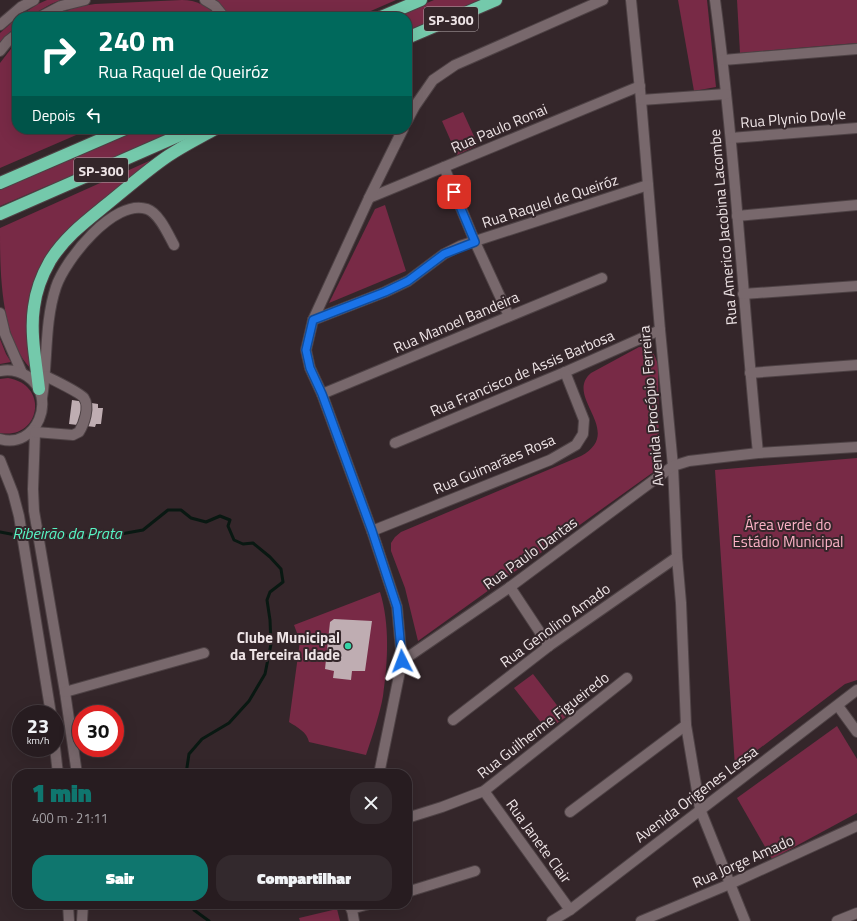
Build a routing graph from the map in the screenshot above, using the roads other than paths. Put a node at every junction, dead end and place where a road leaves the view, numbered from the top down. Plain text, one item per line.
1 (34, 0) edge
2 (85, 0) edge
3 (205, 0) edge
4 (421, 0) edge
5 (496, 0) edge
6 (603, 0) edge
7 (631, 0) edge
8 (715, 0) edge
9 (15, 12) edge
10 (50, 12) edge
11 (220, 12) edge
12 (393, 12) edge
13 (12, 15) edge
14 (0, 25) edge
15 (412, 36) edge
16 (12, 38) edge
17 (857, 49) edge
18 (0, 51) edge
19 (723, 60) junction
20 (640, 86) junction
21 (726, 94) junction
22 (641, 100) junction
23 (412, 112) edge
24 (857, 128) edge
25 (111, 134) edge
26 (113, 134) edge
27 (183, 134) edge
28 (206, 134) edge
29 (401, 134) edge
30 (731, 138) junction
31 (102, 139) junction
32 (444, 168) junction
33 (1, 182) edge
34 (648, 184) junction
35 (370, 198) junction
36 (857, 205) edge
37 (4, 212) edge
38 (737, 216) junction
39 (475, 242) junction
40 (174, 244) dead end
41 (602, 278) dead end
42 (857, 286) edge
43 (743, 294) junction
44 (0, 313) edge
45 (508, 316) junction
46 (313, 320) junction
47 (660, 330) junction
48 (857, 365) edge
49 (0, 371) edge
50 (565, 372) junction
51 (22, 373) junction
52 (750, 373) junction
53 (46, 376) junction
54 (41, 393) junction
55 (322, 394) junction
56 (34, 431) junction
57 (0, 439) edge
58 (395, 442) dead end
59 (857, 447) edge
60 (758, 453) junction
61 (0, 460) edge
62 (673, 466) junction
63 (372, 531) junction
64 (676, 558) junction
65 (510, 587) junction
66 (549, 646) junction
67 (204, 652) dead end
68 (402, 661) junction
69 (627, 678) dead end
70 (857, 690) edge
71 (65, 692) junction
72 (50, 705) edge
73 (838, 706) junction
74 (454, 720) dead end
75 (686, 725) junction
76 (857, 732) edge
77 (56, 757) edge
78 (57, 769) edge
79 (76, 769) edge
80 (380, 769) edge
81 (484, 791) junction
82 (700, 809) junction
83 (570, 812) dead end
84 (412, 816) edge
85 (857, 826) edge
86 (476, 872) dead end
87 (730, 884) junction
88 (412, 891) edge
89 (68, 909) edge
90 (83, 909) edge
91 (351, 909) edge
92 (570, 910) junction
93 (857, 913) edge
94 (69, 921) edge
95 (82, 921) edge
96 (354, 921) edge
97 (552, 921) edge
98 (641, 921) edge
99 (745, 921) edge
100 (837, 921) edge

1 - 9 street
2 - 10 street
3 - 11 street
4 - 12 highway, SP-300
5 - 15 highway, SP-300
6 - 23 street
7 - 20 street, Avenida Procópio Ferreira
8 - 19 street, Rua Americo Jacobina Lacombe
13 - 14 street
16 - 18 street
17 - 19 street
19 - 21 street, Rua Americo Jacobina Lacombe
20 - 22 street, Avenida Procópio Ferreira
20 - 32 street, Rua Paulo Ronai
21 - 22 street
21 - 30 street, Rua Americo Jacobina Lacombe
22 - 34 street, Avenida Procópio Ferreira
24 - 30 street, Rua Plynio Doyle
25 - 31 street
26 - 31 highway, SP-300
27 - 37 highway, SP-300
28 - 54 highway
29 - 35 street
30 - 38 street, Rua Americo Jacobina Lacombe
31 - 33 highway, SP-300
32 - 35 street, Rua Paulo Ronai
32 - 39 street
34 - 39 street, Rua Raquel de Queiróz
34 - 47 street, Avenida Procópio Ferreira
35 - 46 street
36 - 38 street
38 - 43 street, Rua Americo Jacobina Lacombe
39 - 45 street
39 - 46 street, Rua Raquel de Queiróz
40 - 53 street
41 - 45 street, Rua Manoel Bandeira
42 - 43 street
43 - 52 street, Rua Americo Jacobina Lacombe
44 - 51 street
45 - 55 street, Rua Manoel Bandeira
46 - 55 street
47 - 50 street, Rua Francisco de Assis Barbosa
47 - 62 street, Avenida Procópio Ferreira
48 - 52 street
49 - 51 street
50 - 58 street, Rua Francisco de Assis Barbosa
50 - 63 street, Rua Guimarães Rosa
51 - 54 street
52 - 60 street, Rua Americo Jacobina Lacombe
53 - 54 street
53 - 56 street
54 - 56 street
55 - 63 street
56 - 57 street
56 - 71 street
59 - 60 street
60 - 62 street
61 - 72 street
62 - 64 street, Avenida Procópio Ferreira
62 - 65 street, Rua Paulo Dantas
63 - 68 street
64 - 66 street, Rua Genolino Amado
64 - 75 street, Avenida Procópio Ferreira
65 - 66 street
65 - 68 street, Rua Paulo Dantas
66 - 74 street, Rua Genolino Amado
67 - 71 street
68 - 80 street
69 - 81 street, Rua Guilherme Figueiredo
70 - 73 street, Avenida Origenes Lessa
71 - 79 street
73 - 76 street
73 - 82 street, Avenida Origenes Lessa
75 - 82 street, Avenida Procópio Ferreira
75 - 83 street
77 - 78 street
81 - 84 street, Rua Guilherme Figueiredo
81 - 92 street, Rua Janete Clair
82 - 87 street, Avenida Procópio Ferreira
82 - 92 street, Avenida Origenes Lessa
85 - 87 street, Rua Jorge Amado
86 - 88 street
87 - 98 street, Rua Jorge Amado
87 - 99 street, Avenida Procópio Ferreira
89 - 94 street
90 - 95 street
91 - 96 street
92 - 97 street, Avenida Origenes Lessa
93 - 100 street

